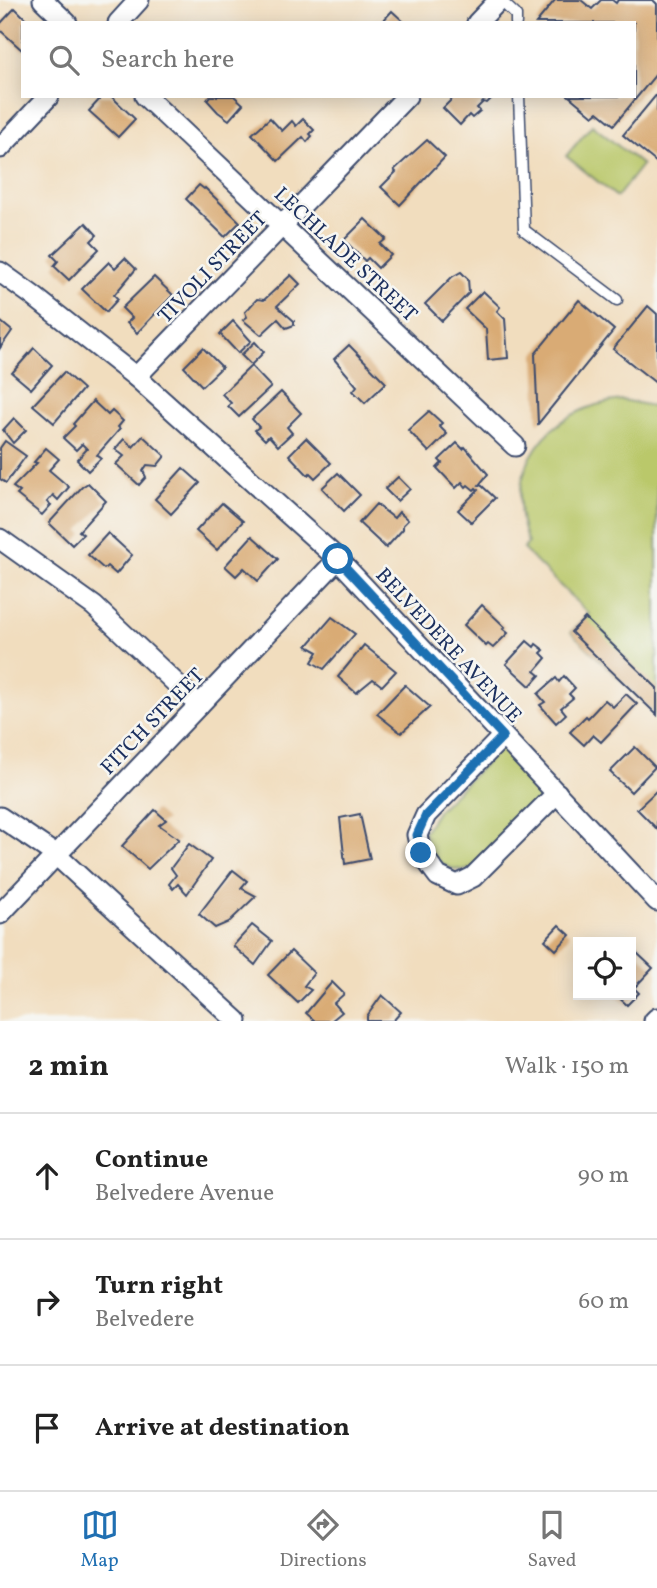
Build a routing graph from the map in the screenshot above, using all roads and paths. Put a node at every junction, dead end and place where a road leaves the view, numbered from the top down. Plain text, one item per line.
1 (43, 0) edge
2 (139, 0) edge
3 (499, 0) edge
4 (64, 21) edge
5 (120, 21) edge
6 (479, 21) edge
7 (516, 21) edge
8 (47, 98) edge
9 (147, 98) edge
10 (405, 98) edge
11 (519, 98) edge
12 (0, 148) edge
13 (284, 225) junction
14 (0, 272) edge
15 (617, 300) dead end
16 (135, 377) junction
17 (515, 446) dead end
18 (0, 539) edge
19 (338, 559) junction
20 (199, 705) junction
21 (503, 736) junction
22 (556, 793) junction
23 (0, 817) edge
24 (56, 855) junction
25 (657, 901) edge
26 (0, 914) edge
27 (237, 1021) edge

1 - 4 street
2 - 5 street
3 - 6 street
3 - 7 lane
8 - 12 street
9 - 13 street, LECHLADE STREET
10 - 13 street, TIVOLI STREET
11 - 15 lane
13 - 16 street, TIVOLI STREET
13 - 17 street, LECHLADE STREET
14 - 16 street, BELVEDERE AVENUE
16 - 19 street, BELVEDERE AVENUE
18 - 20 street
19 - 20 street, FITCH STREET
19 - 21 street, BELVEDERE AVENUE
20 - 24 street, FITCH STREET
21 - 22 street, BELVEDERE AVENUE
21 - 22 street
22 - 25 street, BELVEDERE AVENUE
23 - 24 street
24 - 26 street, FITCH STREET
24 - 27 street

